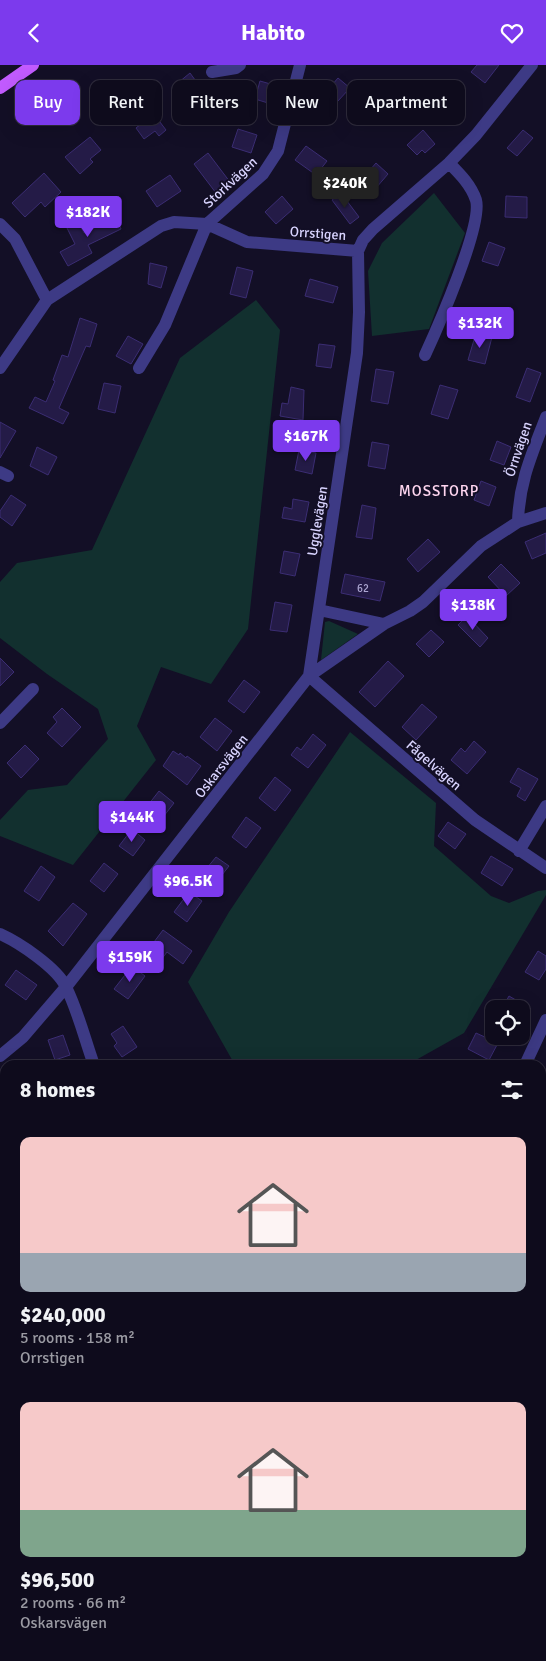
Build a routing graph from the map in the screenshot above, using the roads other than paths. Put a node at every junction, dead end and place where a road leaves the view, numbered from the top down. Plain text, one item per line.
1 (33, 65) edge
2 (240, 65) edge
3 (300, 65) edge
4 (532, 65) edge
5 (212, 72) dead end
6 (0, 88) edge
7 (449, 163) junction
8 (206, 224) junction
9 (0, 225) edge
10 (358, 251) junction
11 (47, 300) junction
12 (425, 355) dead end
13 (0, 368) edge
14 (139, 368) dead end
15 (546, 417) edge
16 (546, 513) edge
17 (518, 522) junction
18 (319, 610) junction
19 (384, 624) junction
20 (309, 676) junction
21 (33, 689) dead end
22 (0, 723) edge
23 (546, 807) edge
24 (519, 851) junction
25 (546, 868) edge
26 (0, 934) edge
27 (66, 987) junction
28 (546, 1020) edge
29 (0, 1056) edge
30 (92, 1060) edge
31 (526, 1060) edge

1 - 6 main road
2 - 5 street
3 - 8 street, Storkvägen
4 - 7 street, Orrstigen
7 - 10 street, Orrstigen
7 - 12 street
8 - 10 street, Orrstigen
8 - 11 street, Orrstigen
8 - 14 street, Storkvägen
9 - 11 street
10 - 18 street, Ugglevägen
11 - 13 street
15 - 17 street, Örnvägen
16 - 17 street, Oskarsvägen
17 - 19 street, Oskarsvägen
18 - 19 street
18 - 20 street, Ugglevägen
19 - 20 street, Oskarsvägen
20 - 24 street, Fågelvägen
20 - 27 street, Oskarsvägen
21 - 22 street
23 - 24 street
24 - 25 street, Fågelvägen
26 - 27 street
27 - 29 street, Oskarsvägen
27 - 30 street
28 - 31 street

